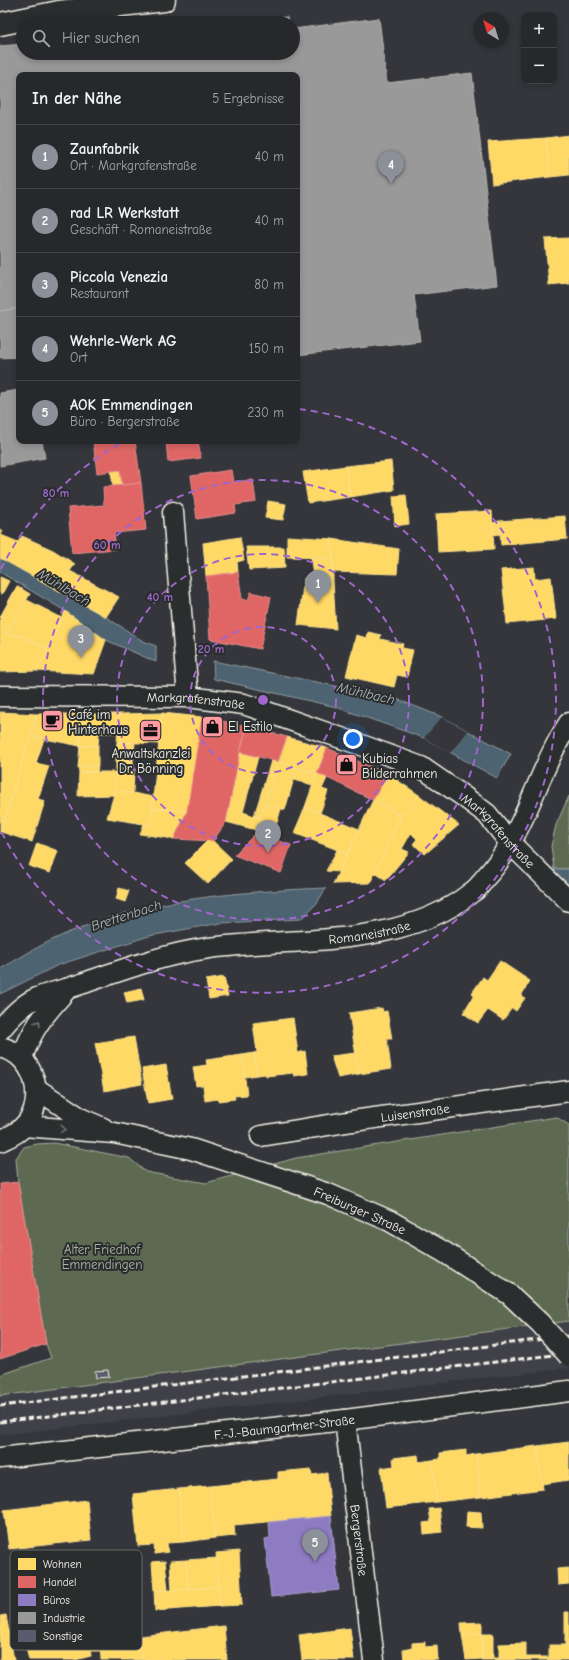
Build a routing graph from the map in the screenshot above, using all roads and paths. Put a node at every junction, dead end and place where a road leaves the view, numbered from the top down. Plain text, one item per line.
1 (164, 0) edge
2 (39, 16) edge
3 (16, 21) edge
4 (0, 24) edge
5 (173, 512) dead end
6 (0, 696) edge
7 (188, 697) junction
8 (569, 723) edge
9 (511, 844) junction
10 (569, 901) edge
11 (68, 989) junction
12 (0, 1030) edge
13 (0, 1047) edge
14 (22, 1058) junction
15 (37, 1089) junction
16 (569, 1091) edge
17 (24, 1126) junction
18 (114, 1133) junction
19 (261, 1136) dead end
20 (0, 1141) edge
21 (569, 1356) edge
22 (569, 1391) edge
23 (345, 1420) junction
24 (0, 1458) edge
25 (374, 1660) edge

1 - 2 street
3 - 4 street
5 - 7 street
6 - 7 street, Markgrafenstraße
7 - 9 street, Markgrafenstraße
8 - 9 street, Romaneistraße
9 - 10 street, Markgrafenstraße
9 - 11 street, Romaneistraße
11 - 12 street, Romaneistraße
14 -> 11 street, Romaneistraße
13 - 14 street
14 - 15 street
15 - 17 street
15 - 18 street, Freiburger Straße
16 - 19 street, Luisenstraße
17 -> 18 street, Freiburger Straße
17 - 20 street
18 - 21 street, Freiburger Straße, bridge
22 - 23 street, F.-J.-Baumgartner-Straße
23 - 24 street, F.-J.-Baumgartner-Straße
23 - 25 street, Bergerstraße

